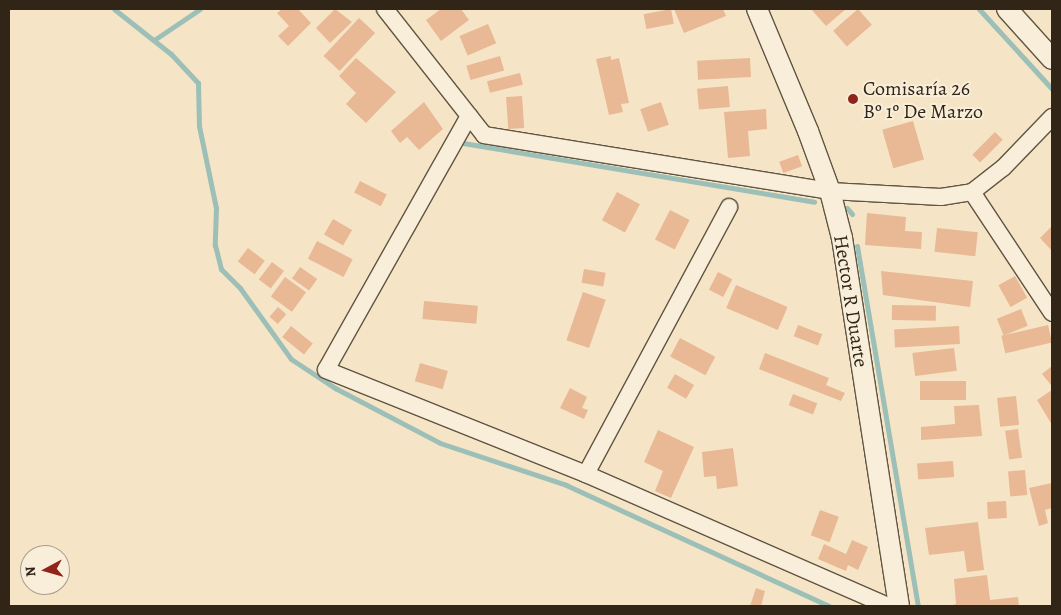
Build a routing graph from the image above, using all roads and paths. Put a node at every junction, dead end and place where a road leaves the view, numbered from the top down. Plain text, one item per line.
1 (385, 9) edge
2 (757, 9) edge
3 (1007, 9) edge
4 (1052, 58) edge
5 (469, 116) junction
6 (1052, 117) edge
7 (830, 191) junction
8 (972, 192) junction
9 (729, 207) dead end
10 (1052, 314) edge
11 (586, 474) junction
12 (888, 606) edge
13 (899, 606) edge

1 - 5 street
2 - 7 street, Hector R Duarte
3 - 4 street
5 - 7 street
5 - 11 street
6 - 8 street
7 - 8 street
7 - 13 street, Hector R Duarte
8 - 10 street
9 - 11 street
11 - 12 street

